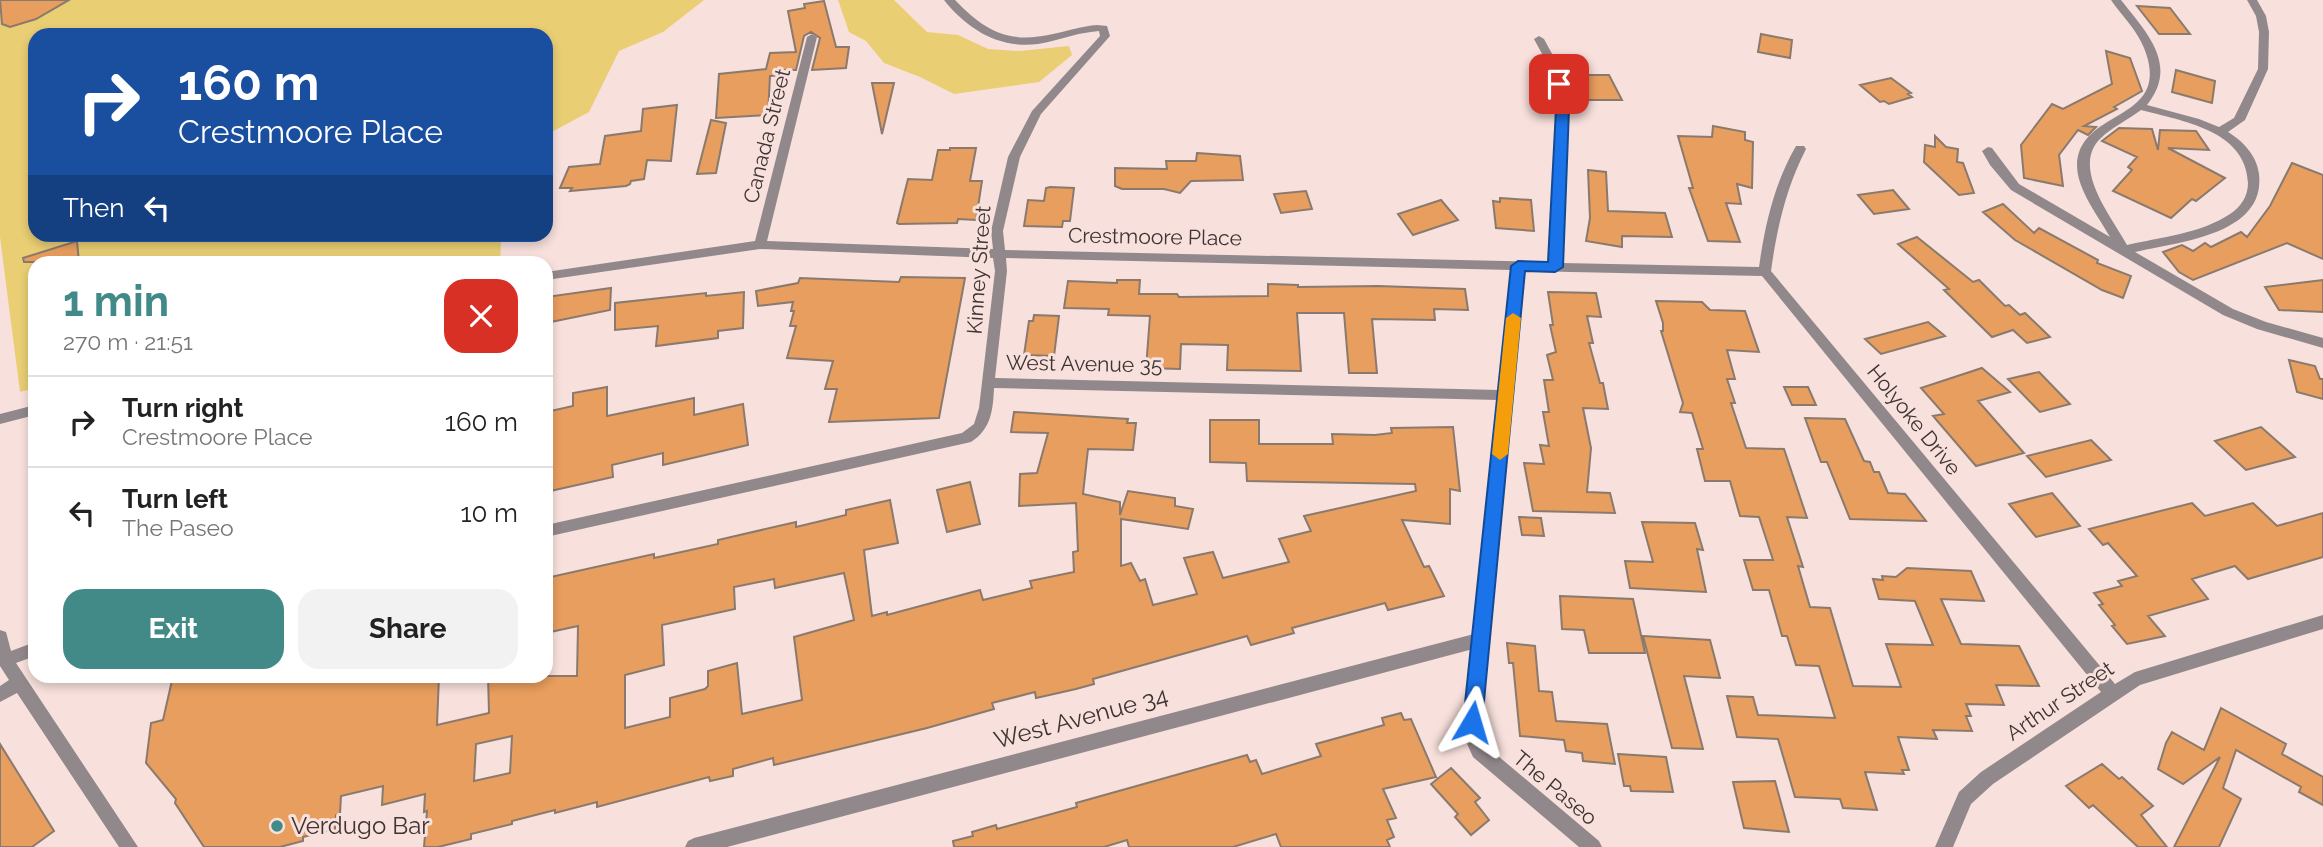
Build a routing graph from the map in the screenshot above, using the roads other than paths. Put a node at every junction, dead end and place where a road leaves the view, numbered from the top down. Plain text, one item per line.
1 (949, 0) edge
2 (2116, 0) edge
3 (2252, 0) edge
4 (812, 37) dead end
5 (1539, 38) dead end
6 (2141, 107) junction
7 (2221, 131) junction
8 (1800, 149) dead end
9 (1988, 150) dead end
10 (760, 245) junction
11 (2124, 250) junction
12 (1001, 254) junction
13 (1518, 266) junction
14 (1555, 267) junction
15 (1765, 272) junction
16 (553, 275) edge
17 (2323, 343) edge
18 (988, 383) junction
19 (1506, 395) junction
20 (28, 412) edge
21 (0, 419) edge
22 (553, 529) edge
23 (2323, 622) edge
24 (0, 637) edge
25 (1482, 639) junction
26 (28, 652) edge
27 (5, 660) junction
28 (20, 682) junction
29 (2113, 694) junction
30 (0, 695) edge
31 (129, 847) edge
32 (694, 847) edge
33 (1593, 847) edge
34 (1944, 847) edge

1 - 12 street, Kinney Street
2 - 6 street
3 - 7 street
4 - 10 street, Canada Street
5 - 14 street
6 - 7 street
6 - 11 street
7 - 11 street
8 - 15 street
9 - 11 street
10 - 12 street, Crestmoore Place
10 - 16 street, Crestmoore Place
11 - 17 street
12 - 13 street, Crestmoore Place
12 - 18 street, Kinney Street
13 - 14 street, Crestmoore Place
13 - 19 street, The Paseo
14 - 15 street, Crestmoore Place
15 - 29 street, Holyoke Drive
18 - 19 street, West Avenue 35
18 - 22 street, West Avenue 35
19 - 25 street, The Paseo
20 - 21 street
23 - 29 street, Arthur Street
24 - 27 street
25 - 32 street, West Avenue 34
25 - 33 street, The Paseo
26 - 27 street
27 - 28 street
28 - 30 street
28 - 31 street
29 - 34 street, Arthur Street

